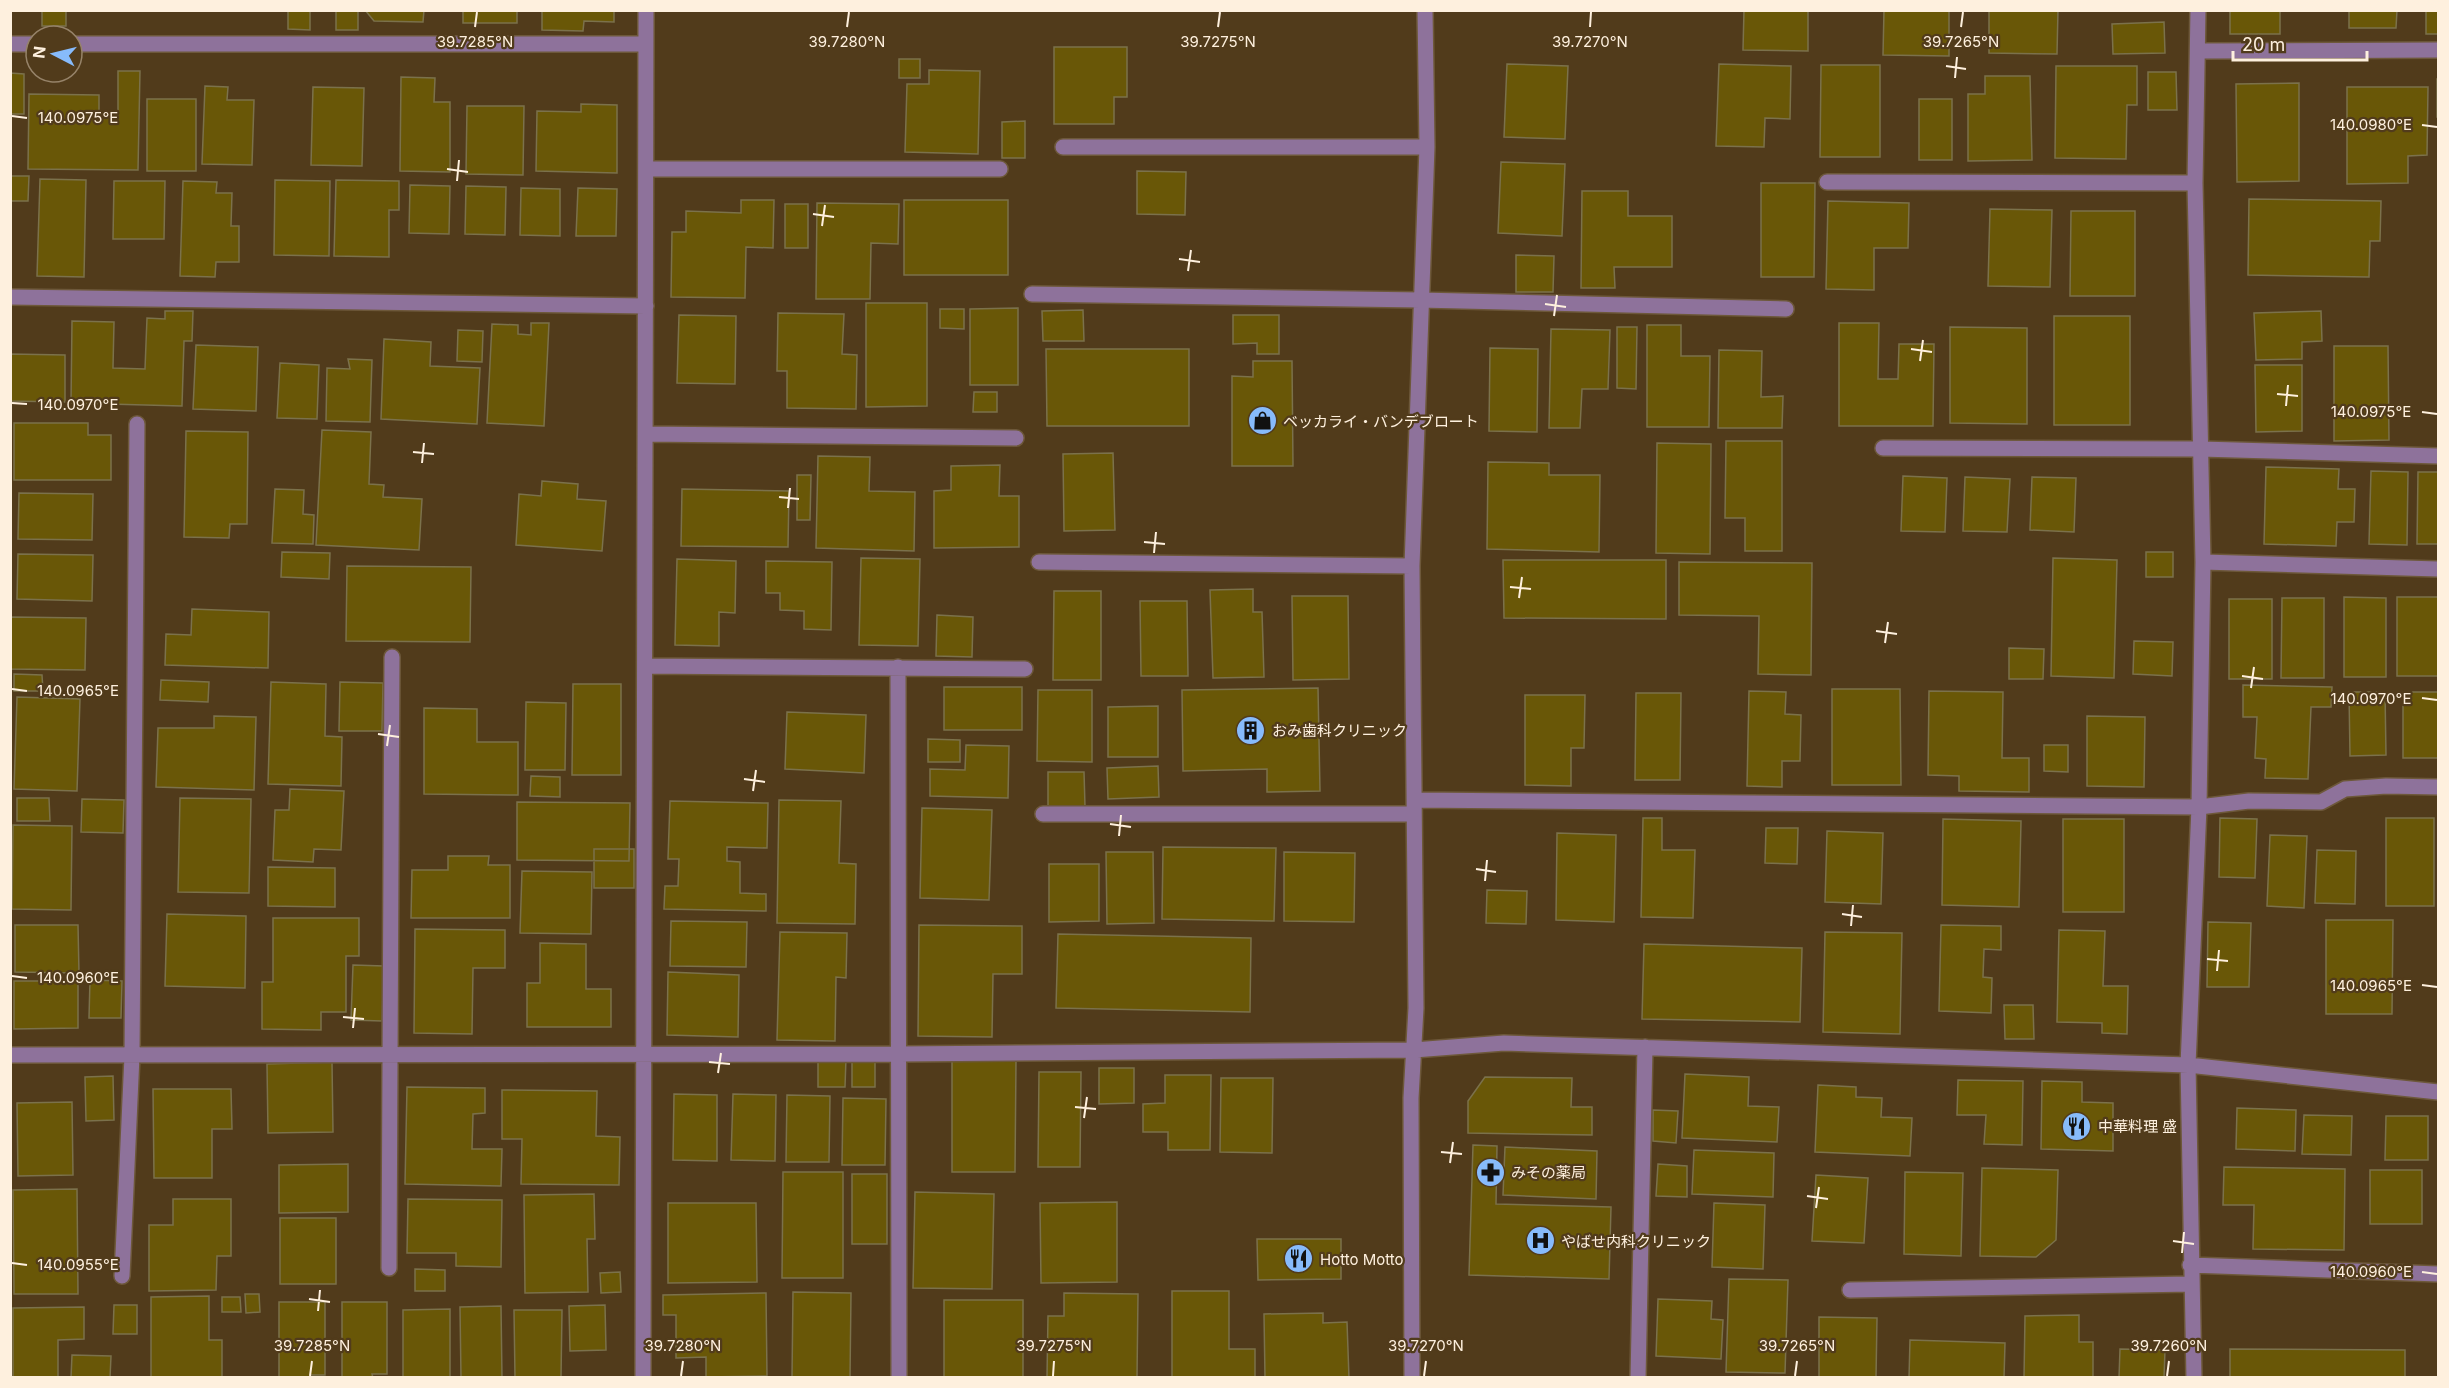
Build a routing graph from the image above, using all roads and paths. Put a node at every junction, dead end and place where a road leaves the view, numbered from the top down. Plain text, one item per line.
1 (646, 10) edge
2 (1425, 10) edge
3 (2198, 10) edge
4 (84, 44) edge
5 (646, 44) junction
6 (2439, 50) edge
7 (2199, 51) junction
8 (1063, 147) dead end
9 (1427, 147) junction
10 (646, 169) junction
11 (1000, 169) dead end
12 (1827, 182) dead end
13 (2195, 183) junction
14 (1032, 294) dead end
15 (10, 297) edge
16 (1420, 300) junction
17 (646, 306) junction
18 (1786, 309) dead end
19 (137, 424) dead end
20 (645, 434) junction
21 (1016, 438) dead end
22 (1883, 448) dead end
23 (2201, 449) junction
24 (2439, 456) edge
25 (1039, 562) dead end
26 (2203, 562) junction
27 (1412, 566) junction
28 (2439, 570) edge
29 (392, 657) dead end
30 (646, 666) junction
31 (898, 667) junction
32 (1025, 669) dead end
33 (2439, 787) edge
34 (1415, 807) junction
35 (2199, 807) junction
36 (1043, 814) dead end
37 (1645, 1047) junction
38 (1414, 1050) junction
39 (390, 1054) junction
40 (644, 1054) junction
41 (899, 1054) junction
42 (10, 1055) edge
43 (132, 1056) junction
44 (2188, 1065) junction
45 (2439, 1092) edge
46 (2190, 1265) junction
47 (389, 1268) dead end
48 (2439, 1274) edge
49 (122, 1276) dead end
50 (2191, 1284) junction
51 (1850, 1290) dead end
52 (643, 1377) edge
53 (898, 1377) edge
54 (1412, 1377) edge
55 (1638, 1377) edge
56 (2194, 1377) edge

1 - 5 street
2 - 9 street
3 - 7 street
4 - 5 street
5 - 10 street
6 - 7 street
7 - 13 street
8 - 9 street
9 - 16 street
10 - 11 street
10 - 17 street
12 - 13 street
13 - 23 street
14 - 16 street
15 - 17 street
16 - 18 street
16 - 27 street
17 - 20 street
19 - 43 street
20 - 21 street
20 - 30 street
22 - 23 street
23 - 24 street
23 - 26 street
25 - 27 street
26 - 28 street
26 - 35 street
27 - 34 street
29 - 39 street
30 - 31 street
30 - 40 street
31 - 32 street
31 - 41 street
33 - 35 street
34 - 35 street
34 - 36 street
34 - 38 street
35 - 44 street
37 - 38 street
37 - 44 street
37 - 55 street
38 - 41 street
38 - 54 street
39 - 40 street
39 - 43 street
39 - 47 street
40 - 41 street
40 - 52 street
41 - 53 street
42 - 43 street
43 - 49 street
44 - 45 street
44 - 46 street
46 - 48 street
46 - 50 street
50 - 51 street
50 - 56 street

